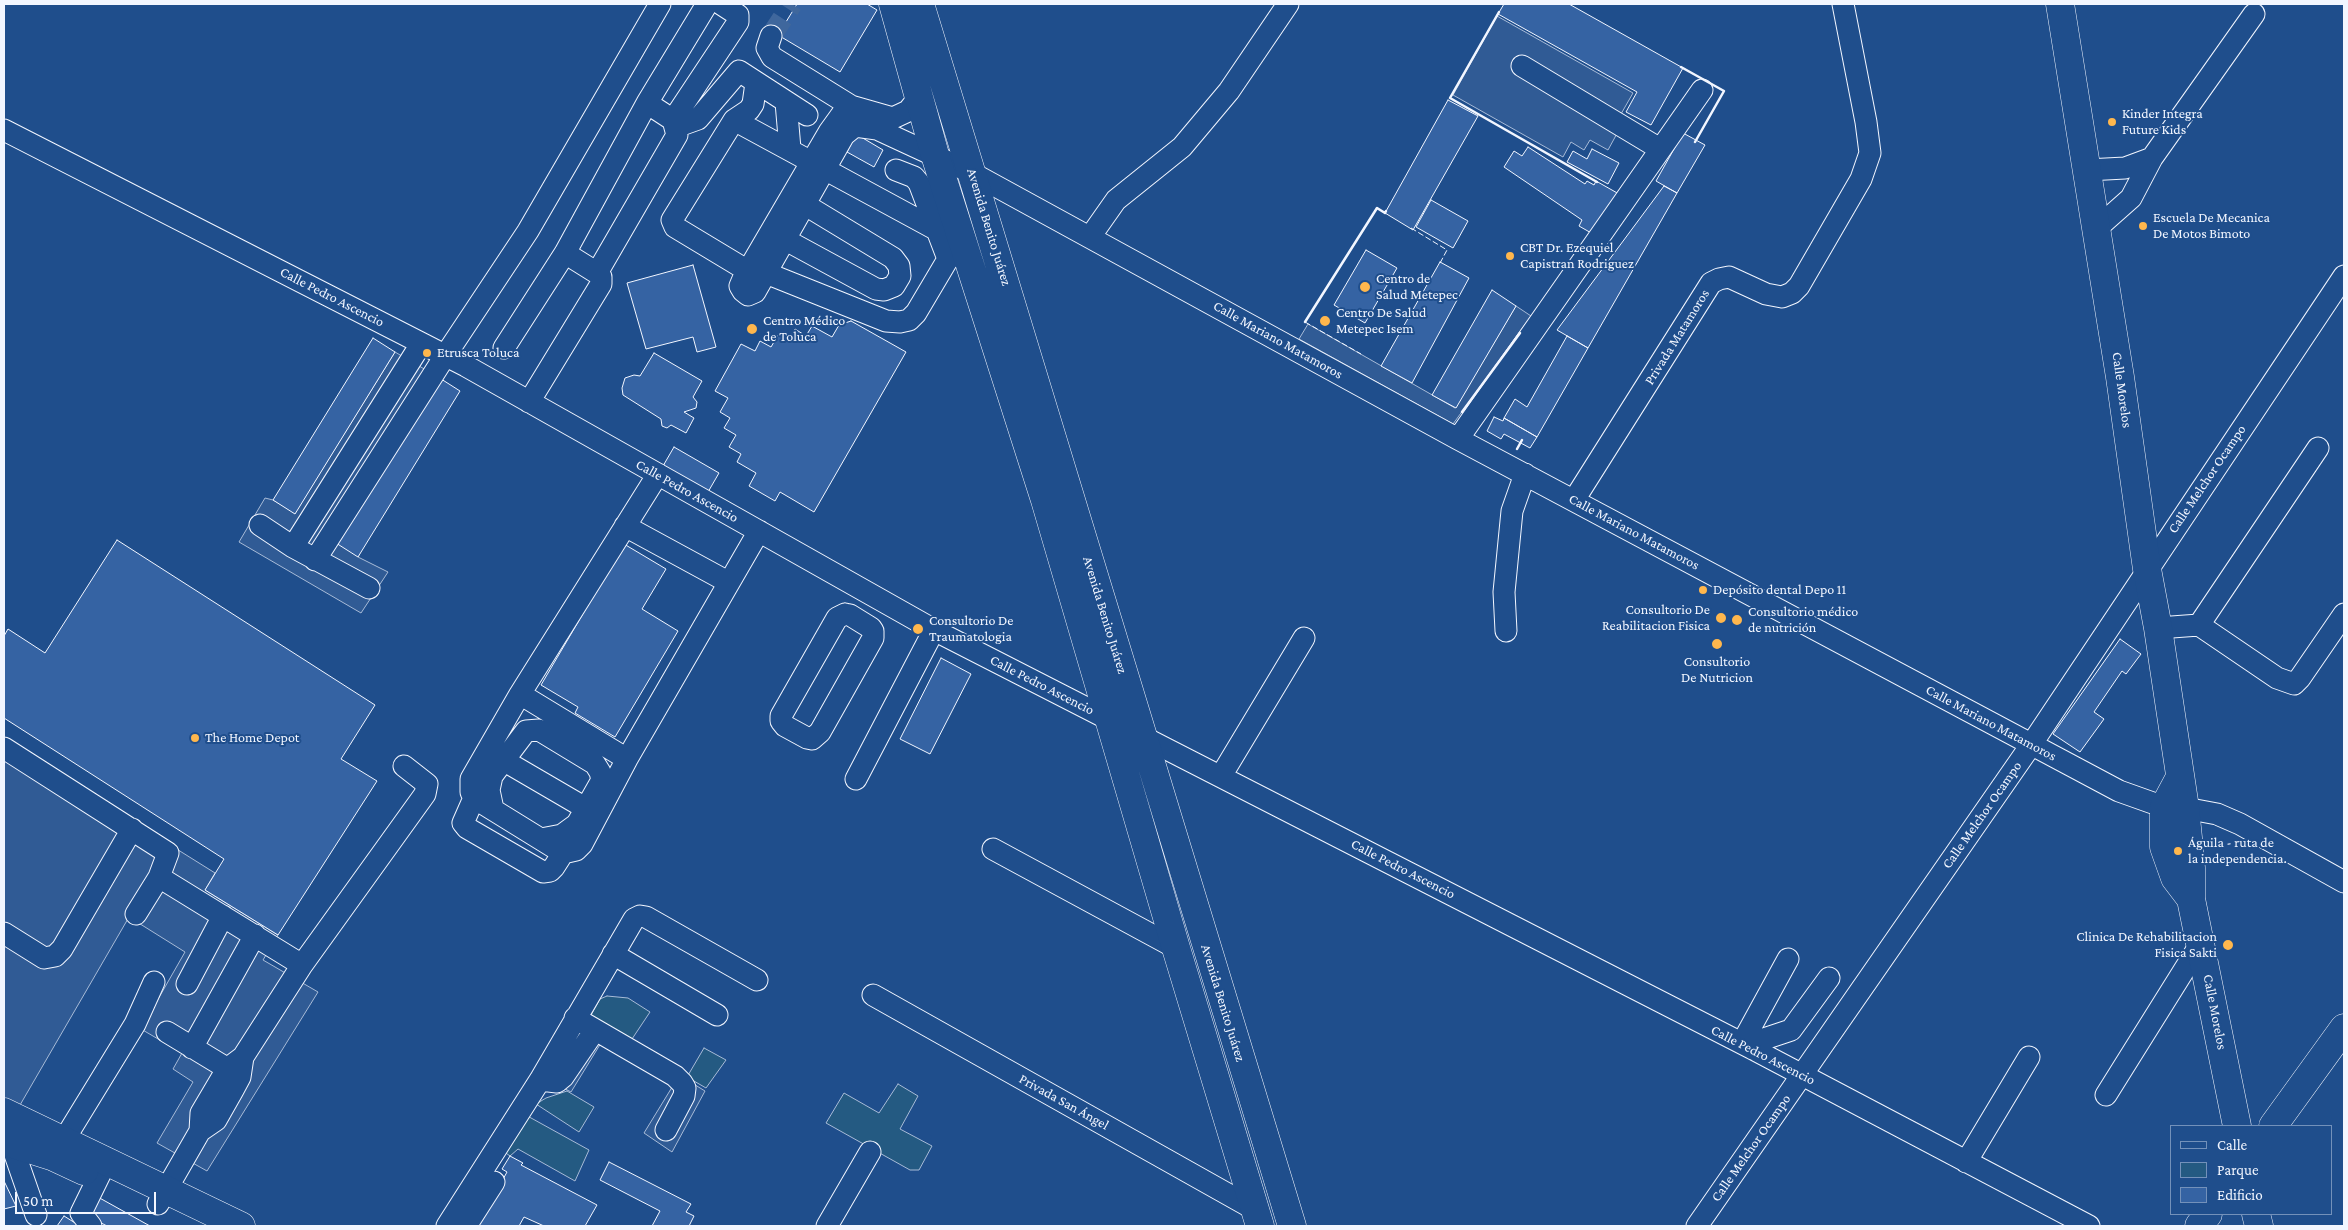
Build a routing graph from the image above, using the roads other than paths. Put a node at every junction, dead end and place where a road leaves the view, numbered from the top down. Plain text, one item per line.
1 (660, 4) edge
2 (707, 4) edge
3 (721, 4) edge
4 (893, 4) edge
5 (920, 4) edge
6 (1288, 4) edge
7 (1843, 4) edge
8 (2060, 4) edge
9 (2254, 14) dead end
10 (771, 36) tunnel mouth
11 (782, 64) junction
12 (1522, 66) dead end
13 (747, 77) junction
14 (1702, 90) dead end
15 (920, 96) junction
16 (786, 102) junction
17 (647, 103) junction
18 (851, 106) junction
19 (807, 115) dead end
20 (674, 120) junction
21 (734, 120) junction
22 (4, 130) edge
23 (790, 149) junction
24 (1660, 149) junction
25 (935, 155) junction
26 (2152, 158) junction
27 (818, 165) junction
28 (896, 170) dead end
29 (2087, 170) junction
30 (972, 173) junction
31 (798, 200) junction
32 (935, 229) junction
33 (2096, 229) junction
34 (778, 235) junction
35 (1090, 237) junction
36 (565, 253) junction
37 (957, 254) junction
38 (757, 272) junction
39 (597, 273) junction
40 (2344, 276) edge
41 (421, 344) junction
42 (504, 348) dead end
43 (445, 356) junction
44 (530, 402) junction
45 (1458, 439) junction
46 (2318, 448) dead end
47 (658, 474) junction
48 (1526, 474) junction
49 (1574, 500) junction
50 (260, 525) dead end
51 (625, 526) junction
52 (759, 531) junction
53 (293, 547) junction
54 (314, 560) junction
55 (2147, 568) junction
56 (728, 582) junction
57 (369, 588) dead end
58 (873, 596) junction
59 (2344, 614) edge
60 (859, 620) junction
61 (2200, 625) junction
62 (2158, 628) junction
63 (934, 630) junction
64 (1506, 631) dead end
65 (1304, 638) dead end
66 (520, 694) junction
67 (1111, 720) junction
68 (1141, 734) junction
69 (2031, 745) junction
70 (4, 748) edge
71 (626, 759) junction
72 (503, 760) junction
73 (404, 766) dead end
74 (1221, 776) junction
75 (856, 779) dead end
76 (474, 798) junction
77 (2175, 807) junction
78 (492, 809) junction
79 (587, 809) junction
80 (132, 829) junction
81 (541, 839) junction
82 (993, 849) dead end
83 (563, 853) junction
84 (159, 877) junction
85 (2344, 882) edge
86 (136, 914) dead end
87 (223, 916) junction
88 (7, 935) edge
89 (255, 936) junction
90 (2201, 943) junction
91 (1176, 948) junction
92 (613, 954) junction
93 (1788, 959) dead end
94 (302, 965) junction
95 (1829, 978) dead end
96 (757, 980) dead end
97 (154, 982) dead end
98 (187, 984) dead end
99 (873, 995) dead end
100 (717, 1015) dead end
101 (575, 1018) junction
102 (2344, 1028) edge
103 (595, 1030) junction
104 (166, 1032) dead end
105 (1747, 1046) junction
106 (192, 1048) junction
107 (2029, 1057) dead end
108 (237, 1067) junction
109 (1802, 1074) junction
110 (540, 1080) junction
111 (2106, 1095) dead end
112 (4, 1112) edge
113 (2238, 1125) edge
114 (2274, 1125) edge
115 (666, 1130) dead end
116 (7, 1142) edge
117 (59, 1149) junction
118 (870, 1152) dead end
119 (1966, 1162) junction
120 (102, 1169) junction
121 (494, 1182) dead end
122 (161, 1197) junction
123 (36, 1215) dead end
124 (2207, 1215) edge
125 (1257, 1218) edge
126 (91, 1226) edge
127 (201, 1226) edge
128 (241, 1226) edge
129 (447, 1226) edge
130 (466, 1226) edge
131 (826, 1226) edge
132 (1292, 1226) edge
133 (1697, 1226) edge
134 (2089, 1226) edge
135 (2199, 1226) edge

1 - 43 street
2 - 17 street
3 - 20 street
4 - 15 main road, Avenida Benito Juárez
5 - 30 main road, Avenida Benito Juárez
6 - 35 street
7 - 49 street, Privada Matamoros
8 - 29 main road, Calle Morelos
9 - 26 street
10 - 11 street
11 - 13 street
11 - 18 street
12 - 24 street
13 - 16 street
13 - 20 street
13 - 21 street
14 - 24 street
15 - 18 street
15 - 25 main road, Avenida Benito Juárez
16 - 19 street
16 - 23 street
17 - 20 street
17 - 36 street
18 - 27 street
20 - 39 street
21 - 23 street
21 - 38 street
22 - 41 street, Calle Pedro Ascencio
23 - 27 street
24 - 45 street
25 - 27 street, Calle Mariano Matamoros
25 - 30 street, Calle Mariano Matamoros
25 - 37 main road, Avenida Benito Juárez
26 - 29 street
26 - 33 street
27 - 31 street
27 - 32 street
28 - 32 street
29 - 33 main road, Calle Morelos
30 - 35 street, Calle Mariano Matamoros
30 - 68 main road, Avenida Benito Juárez
31 - 34 street
31 - 34 street
32 - 37 street
33 - 55 main road, Calle Morelos
34 - 38 street
35 - 45 street, Calle Mariano Matamoros
36 - 39 street
36 - 42 street
37 - 38 street
37 - 67 main road, Avenida Benito Juárez
39 - 44 street
40 - 55 street, Calle Melchor Ocampo
41 - 43 street, Calle Pedro Ascencio
41 - 53 street
43 - 44 street, Calle Pedro Ascencio
43 - 54 street
44 - 47 street, Calle Pedro Ascencio
45 - 48 street, Calle Mariano Matamoros
46 - 61 street
47 - 51 street
47 - 52 street, Calle Pedro Ascencio
48 - 49 street, Calle Mariano Matamoros
48 - 64 street
49 - 69 street, Calle Mariano Matamoros
50 - 53 street
51 - 56 street
51 - 66 street
52 - 56 street
52 - 58 street, Calle Pedro Ascencio
53 - 54 street
54 - 57 street
55 - 62 main road, Calle Morelos
55 - 69 street, Calle Melchor Ocampo
56 - 71 street
58 - 60 street
58 - 63 street, Calle Pedro Ascencio
59 - 61 street
60 - 60 street
61 - 62 street
62 - 77 main road, Calle Morelos
63 - 67 street, Calle Pedro Ascencio
63 - 75 street
65 - 74 street
66 - 71 street
66 - 76 street
67 - 68 street, Calle Pedro Ascencio
67 - 91 main road, Avenida Benito Juárez
68 - 74 street, Calle Pedro Ascencio
68 - 132 main road, Avenida Benito Juárez
69 - 77 street, Calle Mariano Matamoros
69 - 109 street, Calle Melchor Ocampo
70 - 80 street
71 - 83 street
72 - 78 street
72 - 79 street
72 - 79 street
73 - 94 street
74 - 105 street, Calle Pedro Ascencio
76 - 78 street
76 - 83 street
77 - 85 street, Calle Mariano Matamoros
77 - 90 main road, Calle Morelos
78 - 81 street
79 - 81 street
80 - 84 street
80 - 88 street
81 - 83 street
82 - 91 street
84 - 86 street
84 - 87 street
87 - 89 street
87 - 98 street
89 - 94 street
89 - 106 street
90 - 111 street
90 - 113 main road, Calle Morelos
91 - 125 main road, Avenida Benito Juárez
92 - 96 street
92 - 100 street
92 - 101 street
93 - 105 street
94 - 108 street
95 - 105 street
97 - 117 street
99 - 125 street, Privada San Ángel
101 - 103 street
101 - 110 street
102 - 114 main road
103 - 110 street
103 - 115 street
104 - 106 street
105 - 109 street, Calle Pedro Ascencio
106 - 108 street
107 - 119 street
108 - 122 street
109 - 119 street, Calle Pedro Ascencio
109 - 133 street, Calle Melchor Ocampo
110 - 129 street
112 - 117 main road
116 - 117 main road
116 - 123 street
117 - 120 main road
118 - 131 street
119 - 134 street, Calle Pedro Ascencio
120 - 122 main road
120 - 126 street
121 - 130 street
122 - 127 main road
122 - 128 main road
124 - 135 main road

